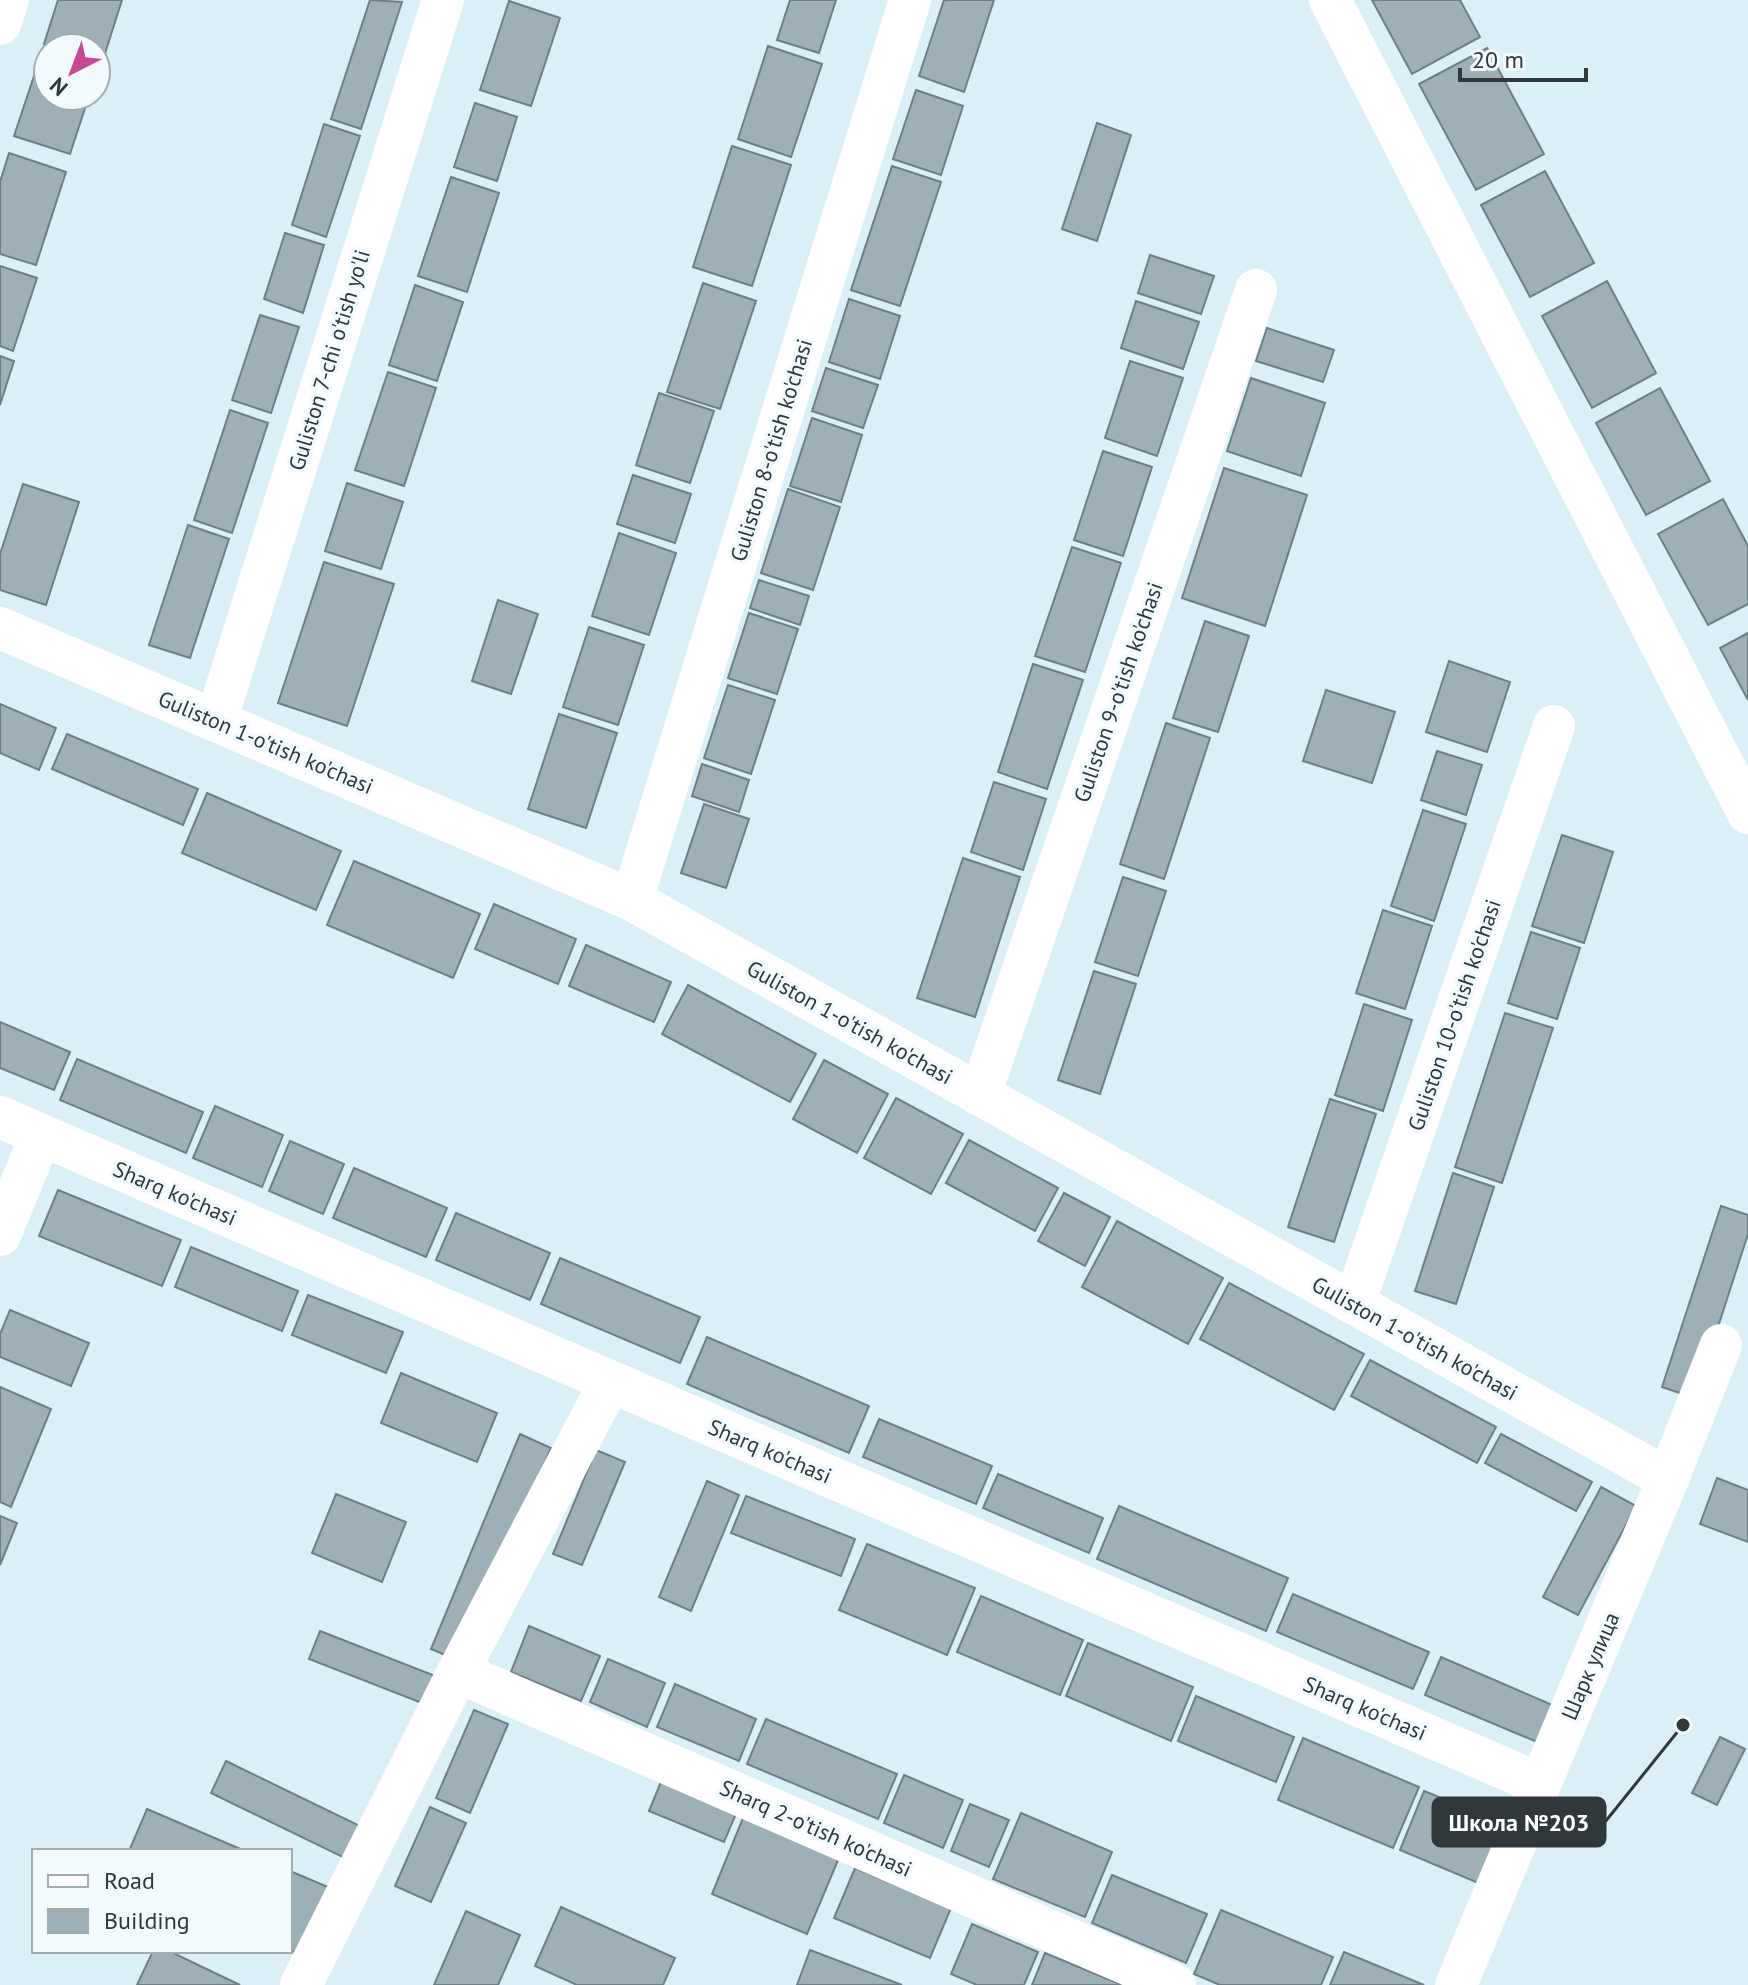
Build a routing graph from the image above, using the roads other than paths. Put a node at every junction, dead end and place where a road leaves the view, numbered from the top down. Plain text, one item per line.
1 (8, 0) edge
2 (443, 0) edge
3 (910, 0) edge
4 (1330, 0) edge
5 (0, 24) edge
6 (1256, 290) dead end
7 (0, 628) edge
8 (216, 721) junction
9 (1554, 726) dead end
10 (1748, 813) edge
11 (632, 900) junction
12 (980, 1095) junction
13 (0, 1117) edge
14 (41, 1135) junction
15 (0, 1235) edge
16 (1354, 1304) junction
17 (1721, 1345) dead end
18 (610, 1382) junction
19 (1668, 1479) junction
20 (458, 1672) junction
21 (1540, 1784) junction
22 (301, 1985) edge
23 (1175, 1985) edge
24 (1456, 1985) edge

1 - 5 street
2 - 8 street, Guliston 7-chi o'tish yo'li
3 - 11 street, Guliston 8-o'tish ko'chasi
4 - 10 street
6 - 12 street, Guliston 9-o'tish ko'chasi
7 - 8 street, Guliston 1-o'tish ko'chasi
8 - 11 street, Guliston 1-o'tish ko'chasi
9 - 16 street, Guliston 10-o'tish ko'chasi
11 - 12 street, Guliston 1-o'tish ko'chasi
12 - 16 street, Guliston 1-o'tish ko'chasi
13 - 14 street, Sharq ko'chasi
14 - 15 street
14 - 18 street, Sharq ko'chasi
16 - 19 street, Guliston 1-o'tish ko'chasi
17 - 19 street, Шарк улица
18 - 20 street
18 - 21 street, Sharq ko'chasi
19 - 21 street, Шарк улица
20 - 22 street
20 - 23 street, Sharq 2-o'tish ko'chasi
21 - 24 street, Шарк улица

